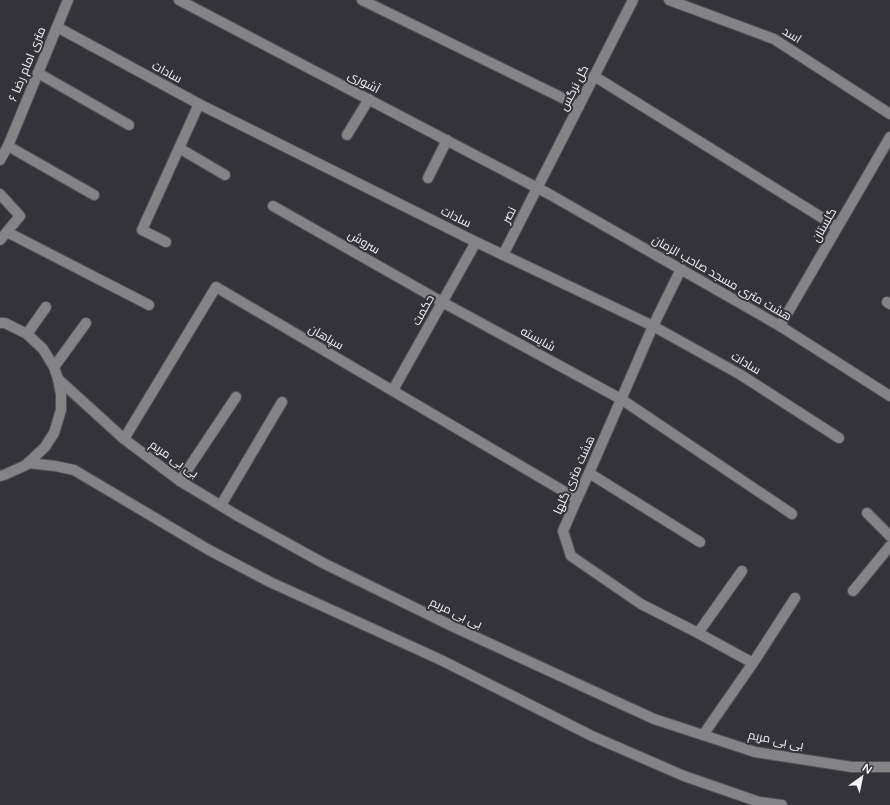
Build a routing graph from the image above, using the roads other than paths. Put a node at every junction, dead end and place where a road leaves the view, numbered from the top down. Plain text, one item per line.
1 (68, 0) edge
2 (179, 0) edge
3 (362, 0) edge
4 (633, 0) edge
5 (669, 0) edge
6 (57, 27) junction
7 (38, 73) junction
8 (594, 76) junction
9 (369, 99) junction
10 (199, 104) junction
11 (578, 106) junction
12 (890, 114) edge
13 (128, 125) dead end
14 (347, 135) dead end
15 (890, 137) edge
16 (447, 140) junction
17 (8, 146) junction
18 (179, 148) junction
19 (0, 160) edge
20 (226, 175) dead end
21 (428, 178) dead end
22 (538, 188) junction
23 (0, 194) edge
24 (94, 195) dead end
25 (273, 206) dead end
26 (837, 227) junction
27 (7, 232) junction
28 (0, 240) edge
29 (166, 242) dead end
30 (476, 242) junction
31 (503, 255) junction
32 (681, 269) junction
33 (442, 302) junction
34 (149, 305) dead end
35 (46, 307) dead end
36 (0, 323) edge
37 (86, 323) dead end
38 (653, 326) junction
39 (780, 326) junction
40 (27, 334) junction
41 (54, 367) junction
42 (58, 379) junction
43 (392, 390) junction
44 (890, 396) edge
45 (236, 397) dead end
46 (621, 399) junction
47 (282, 402) dead end
48 (839, 438) dead end
49 (124, 439) junction
50 (28, 463) junction
51 (589, 473) junction
52 (0, 476) edge
53 (180, 480) junction
54 (576, 499) junction
55 (221, 505) junction
56 (867, 513) dead end
57 (792, 514) dead end
58 (890, 536) edge
59 (700, 542) dead end
60 (890, 546) edge
61 (742, 570) dead end
62 (853, 591) dead end
63 (795, 598) dead end
64 (698, 633) junction
65 (753, 663) junction
66 (703, 735) junction
67 (890, 767) edge
68 (782, 805) edge

1 - 6 street, ۶ متری امام رضا
2 - 9 street, آشوری
3 - 11 street
4 - 8 street, گل نرگس
5 - 12 street, اسد
6 - 7 street, ۶ متری امام رضا
6 - 10 street, سادات
7 - 13 street
7 - 17 street, ۶ متری امام رضا
8 - 11 street, گل نرگس
8 - 26 street
9 - 14 street
9 - 16 street, آشوری
10 - 18 street
10 - 30 street, سادات
11 - 22 street, گل نرگس
15 - 26 street, گلستان
16 - 21 street
16 - 22 street, آشوری
17 - 19 street, ۶ متری امام رضا
17 - 24 street
18 - 20 street
18 - 29 street
22 - 31 street, نصر
22 - 32 street, هشت متری مسجد صاحب الزمان
23 - 27 street
25 - 33 street, سروش
26 - 39 street, گلستان
27 - 28 street
27 - 34 street
30 - 31 street, سادات
30 - 33 street, حکمت
31 - 38 street, سادات
32 - 38 street, هشت متری گلها
32 - 39 street, هشت متری مسجد صاحب الزمان
33 - 43 street, حکمت
33 - 46 street, شایسته
35 - 40 street
36 - 40 street
37 - 41 street
38 - 46 street, هشت متری گلها
38 - 48 street, سادات
39 - 44 street, هشت متری مسجد صاحب الزمان
40 - 41 street
41 - 42 street
42 - 49 street, بی بی مریم
42 - 50 street
43 - 49 street, سپاهان
43 - 54 street, سپاهان
45 - 53 street
46 - 51 street, هشت متری گلها
46 - 57 street, شایسته
47 - 55 street
49 - 53 street, بی بی مریم
50 - 52 street
50 - 68 street
51 - 54 street, هشت متری گلها
51 - 59 street
53 - 55 street, بی بی مریم
54 - 64 street, هشت متری گلها
55 - 66 street, بی بی مریم
56 - 58 street
60 - 62 street
61 - 64 street
63 - 65 street
64 - 65 street, هشت متری گلها
65 - 66 street
66 - 67 street, بی بی مریم

